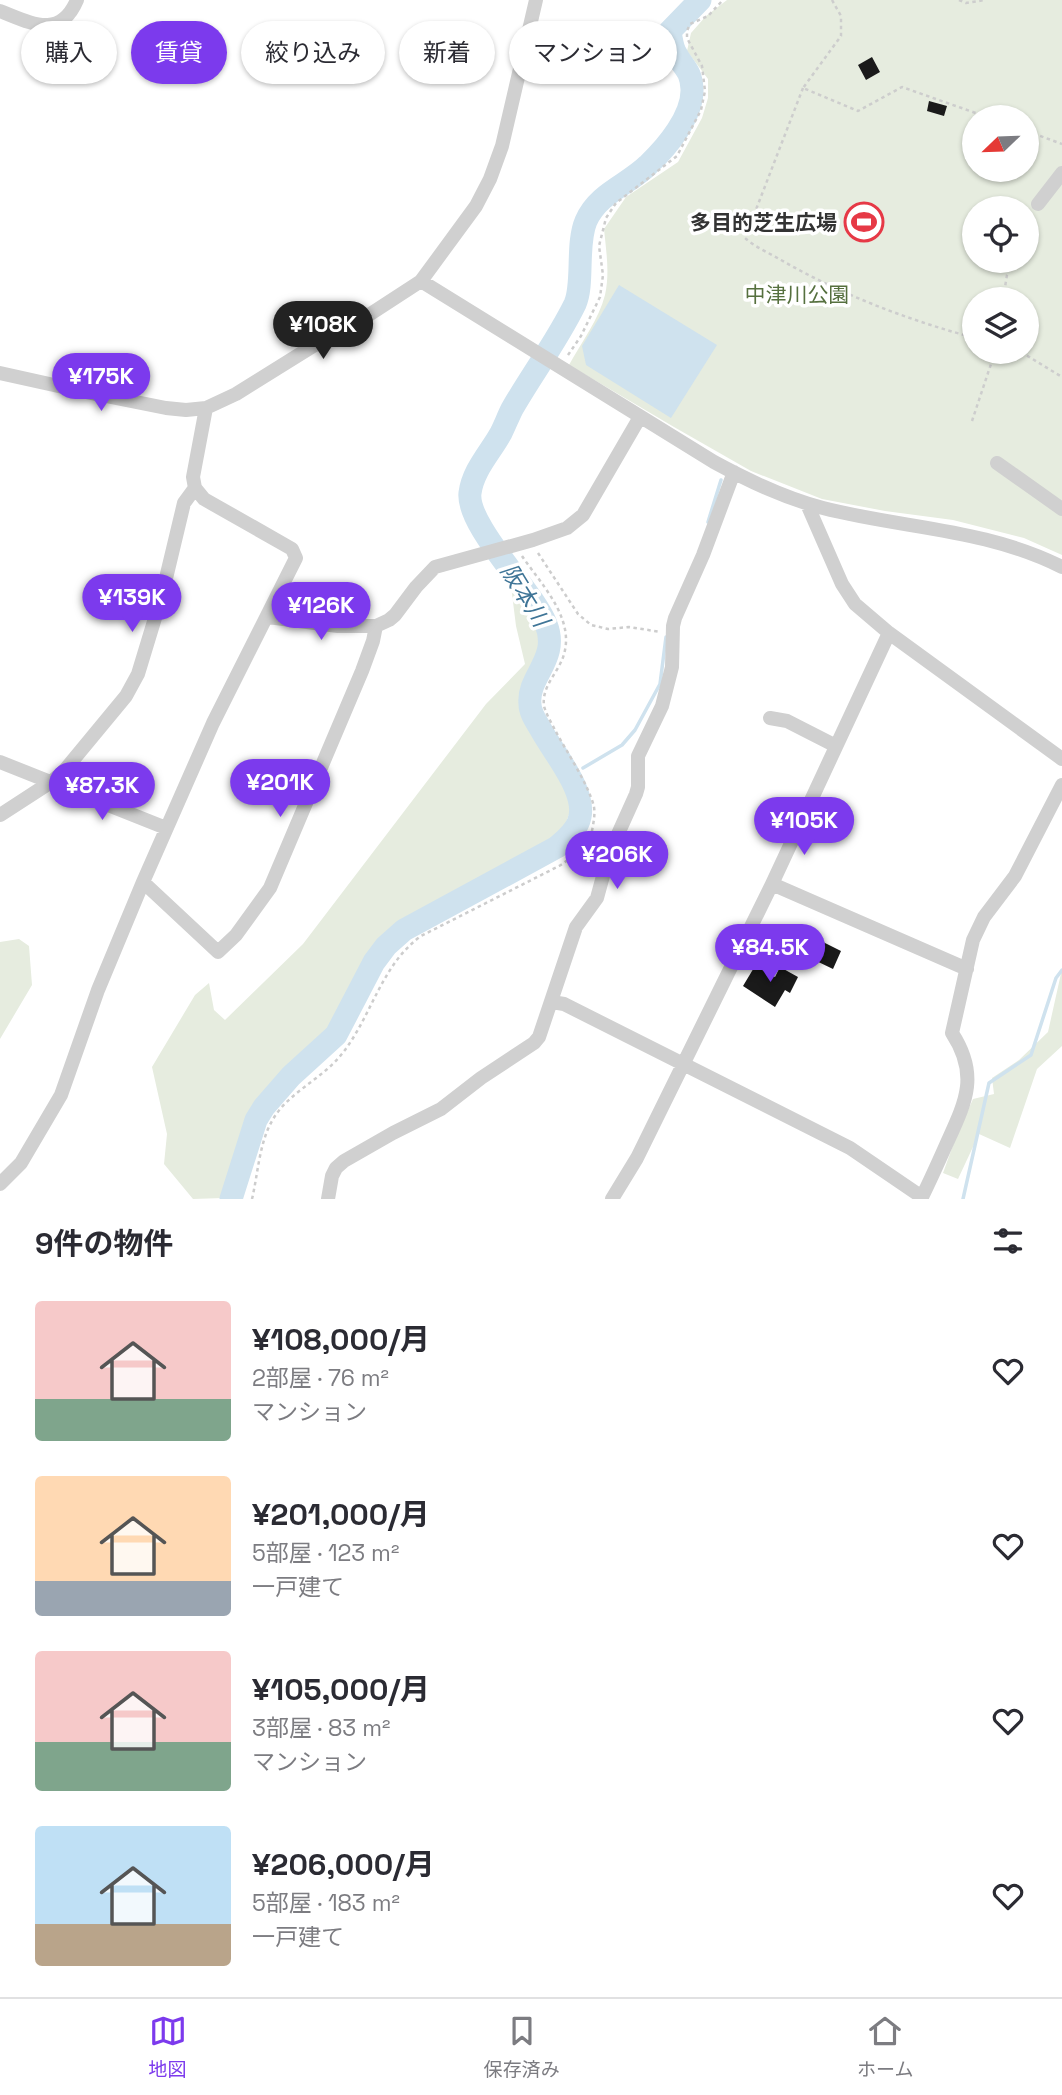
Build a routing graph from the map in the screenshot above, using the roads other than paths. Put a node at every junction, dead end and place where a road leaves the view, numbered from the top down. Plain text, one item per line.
1 (77, 0) edge
2 (536, 0) edge
3 (0, 11) edge
4 (1062, 173) edge
5 (1039, 203) edge
6 (421, 281) junction
7 (0, 373) edge
8 (206, 408) junction
9 (640, 417) junction
10 (997, 463) dead end
11 (734, 472) junction
12 (195, 488) junction
13 (807, 504) junction
14 (1062, 509) edge
15 (1062, 567) edge
16 (268, 617) junction
17 (376, 626) junction
18 (889, 633) junction
19 (770, 718) dead end
20 (836, 746) junction
21 (1062, 759) edge
22 (0, 762) edge
23 (51, 782) junction
24 (1062, 785) edge
25 (0, 815) edge
26 (166, 828) junction
27 (143, 881) junction
28 (772, 884) junction
29 (967, 969) junction
30 (552, 1002) junction
31 (683, 1063) junction
32 (0, 1184) edge
33 (921, 1198) edge
34 (328, 1199) edge
35 (612, 1199) edge

1 - 3 street
2 - 6 street
4 - 5 street
6 - 8 street
6 - 9 street
7 - 8 street
8 - 12 street
9 - 11 street
9 - 17 street
10 - 14 street
11 - 13 street
11 - 30 street
12 - 16 street
12 - 23 street
13 - 15 street
13 - 18 street
16 - 17 street
16 - 26 street
17 - 27 street
18 - 20 street
18 - 21 street
19 - 20 street
20 - 28 street
22 - 23 street
23 - 25 street
23 - 26 street
24 - 29 street
26 - 27 street
27 - 32 street
28 - 29 street
28 - 31 street
29 - 33 street
30 - 31 street
30 - 34 street
31 - 33 street
31 - 35 street

